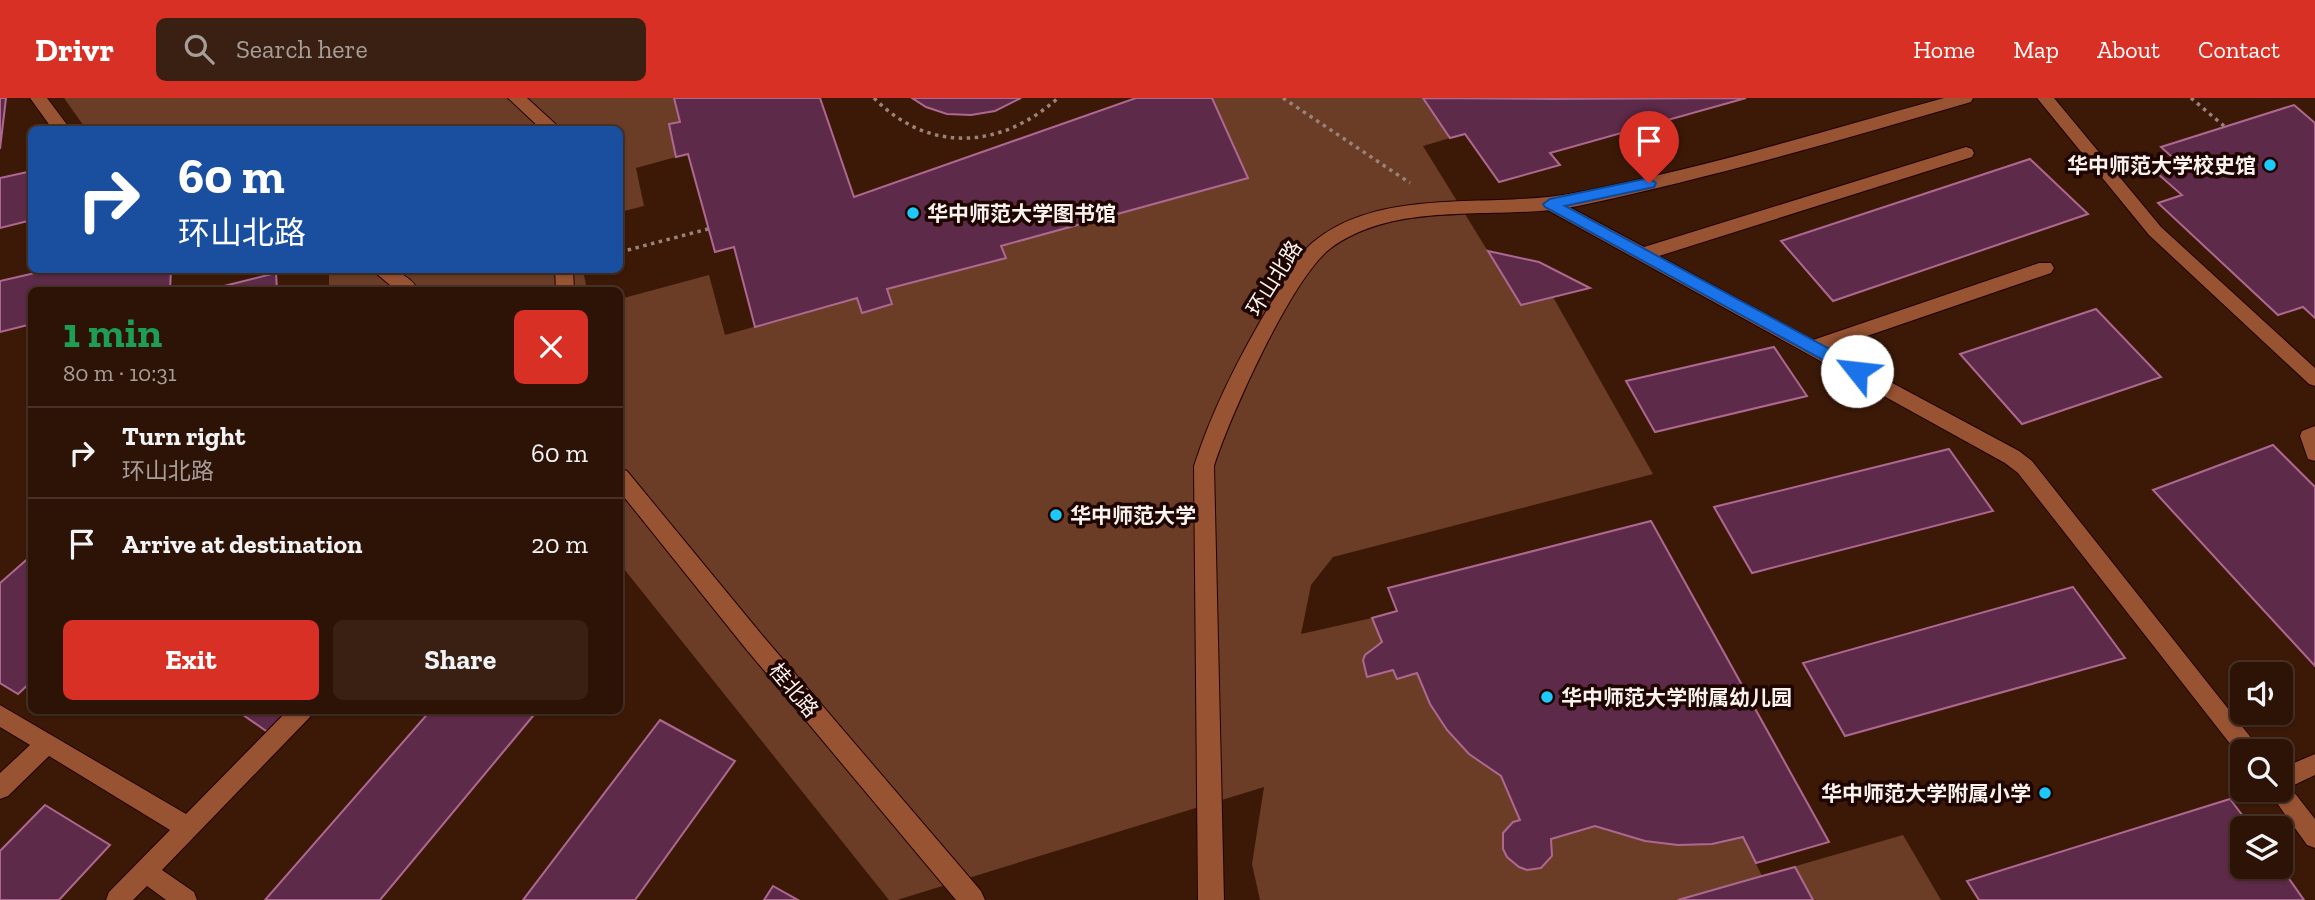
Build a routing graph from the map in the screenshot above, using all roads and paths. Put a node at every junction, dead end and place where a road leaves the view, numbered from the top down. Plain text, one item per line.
1 (38, 98) edge
2 (516, 98) edge
3 (874, 98) edge
4 (1058, 98) edge
5 (1283, 98) edge
6 (1965, 98) edge
7 (2045, 98) edge
8 (2191, 98) edge
9 (60, 126) edge
10 (549, 126) edge
11 (2224, 127) dead end
12 (1966, 153) dead end
13 (1410, 182) dead end
14 (1550, 204) junction
15 (708, 229) dead end
16 (623, 251) edge
17 (1643, 254) junction
18 (2045, 268) dead end
19 (385, 273) edge
20 (405, 287) edge
21 (1813, 347) junction
22 (2315, 379) edge
23 (2315, 434) edge
24 (2315, 453) edge
25 (623, 481) edge
26 (299, 714) edge
27 (0, 715) edge
28 (2239, 739) edge
29 (46, 745) junction
30 (2315, 764) edge
31 (2293, 774) edge
32 (0, 788) edge
33 (2288, 802) edge
34 (186, 827) junction
35 (2315, 837) edge
36 (145, 872) junction
37 (117, 900) edge
38 (186, 900) edge
39 (971, 900) edge
40 (1211, 900) edge

1 - 9 street
2 - 10 street
3 - 4 path
5 - 13 path
6 - 14 street, 环山北路
7 - 22 lane
8 - 11 path
12 - 17 lane
14 - 17 lane
14 - 40 street, 环山北路
15 - 16 path
17 - 21 lane
18 - 21 lane
19 - 20 street
21 - 28 lane
23 - 24 lane
25 - 39 street, 桂北路
26 - 34 lane
27 - 29 lane
29 - 32 lane
29 - 34 lane
30 - 31 lane
33 - 35 lane
34 - 36 lane
36 - 37 lane
36 - 38 lane

